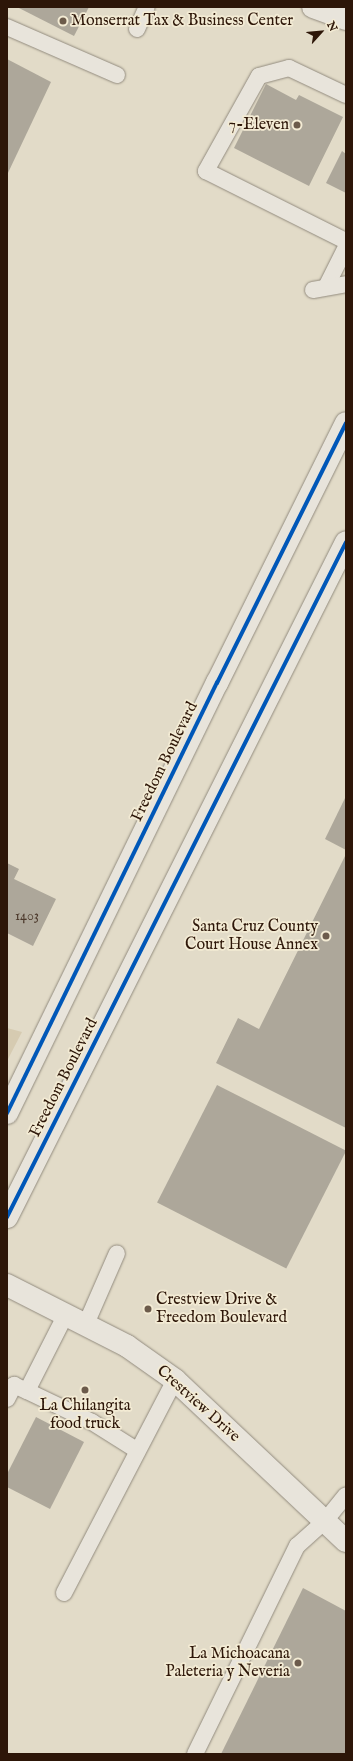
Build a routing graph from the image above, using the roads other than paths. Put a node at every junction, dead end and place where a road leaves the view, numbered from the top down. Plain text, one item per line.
1 (146, 7) edge
2 (313, 7) edge
3 (346, 19) edge
4 (7, 27) edge
5 (137, 29) dead end
6 (117, 75) dead end
7 (346, 95) edge
8 (346, 241) edge
9 (346, 247) edge
10 (346, 284) edge
11 (346, 423) edge
12 (343, 555) edge
13 (7, 1113) edge
14 (7, 1217) edge
15 (117, 1253) dead end
16 (7, 1285) edge
17 (66, 1314) junction
18 (86, 1324) junction
19 (175, 1380) junction
20 (27, 1391) junction
21 (7, 1399) edge
22 (138, 1451) junction
23 (346, 1495) edge
24 (325, 1521) junction
25 (346, 1541) edge
26 (64, 1593) dead end
27 (195, 1754) edge

1 - 5 lane
2 - 3 main road
4 - 6 lane
7 - 8 lane
9 - 10 lane
11 - 13 main road, Freedom Boulevard
12 - 14 main road, Freedom Boulevard
15 - 18 lane
16 - 17 main road, Crestview Drive
17 - 18 main road, Crestview Drive
17 - 20 lane
18 - 19 main road, Crestview Drive
19 - 22 lane
19 - 24 main road, Crestview Drive
20 - 21 lane
20 - 22 lane
22 - 26 lane
23 - 24 lane
24 - 25 main road, Crestview Drive
24 - 27 lane

